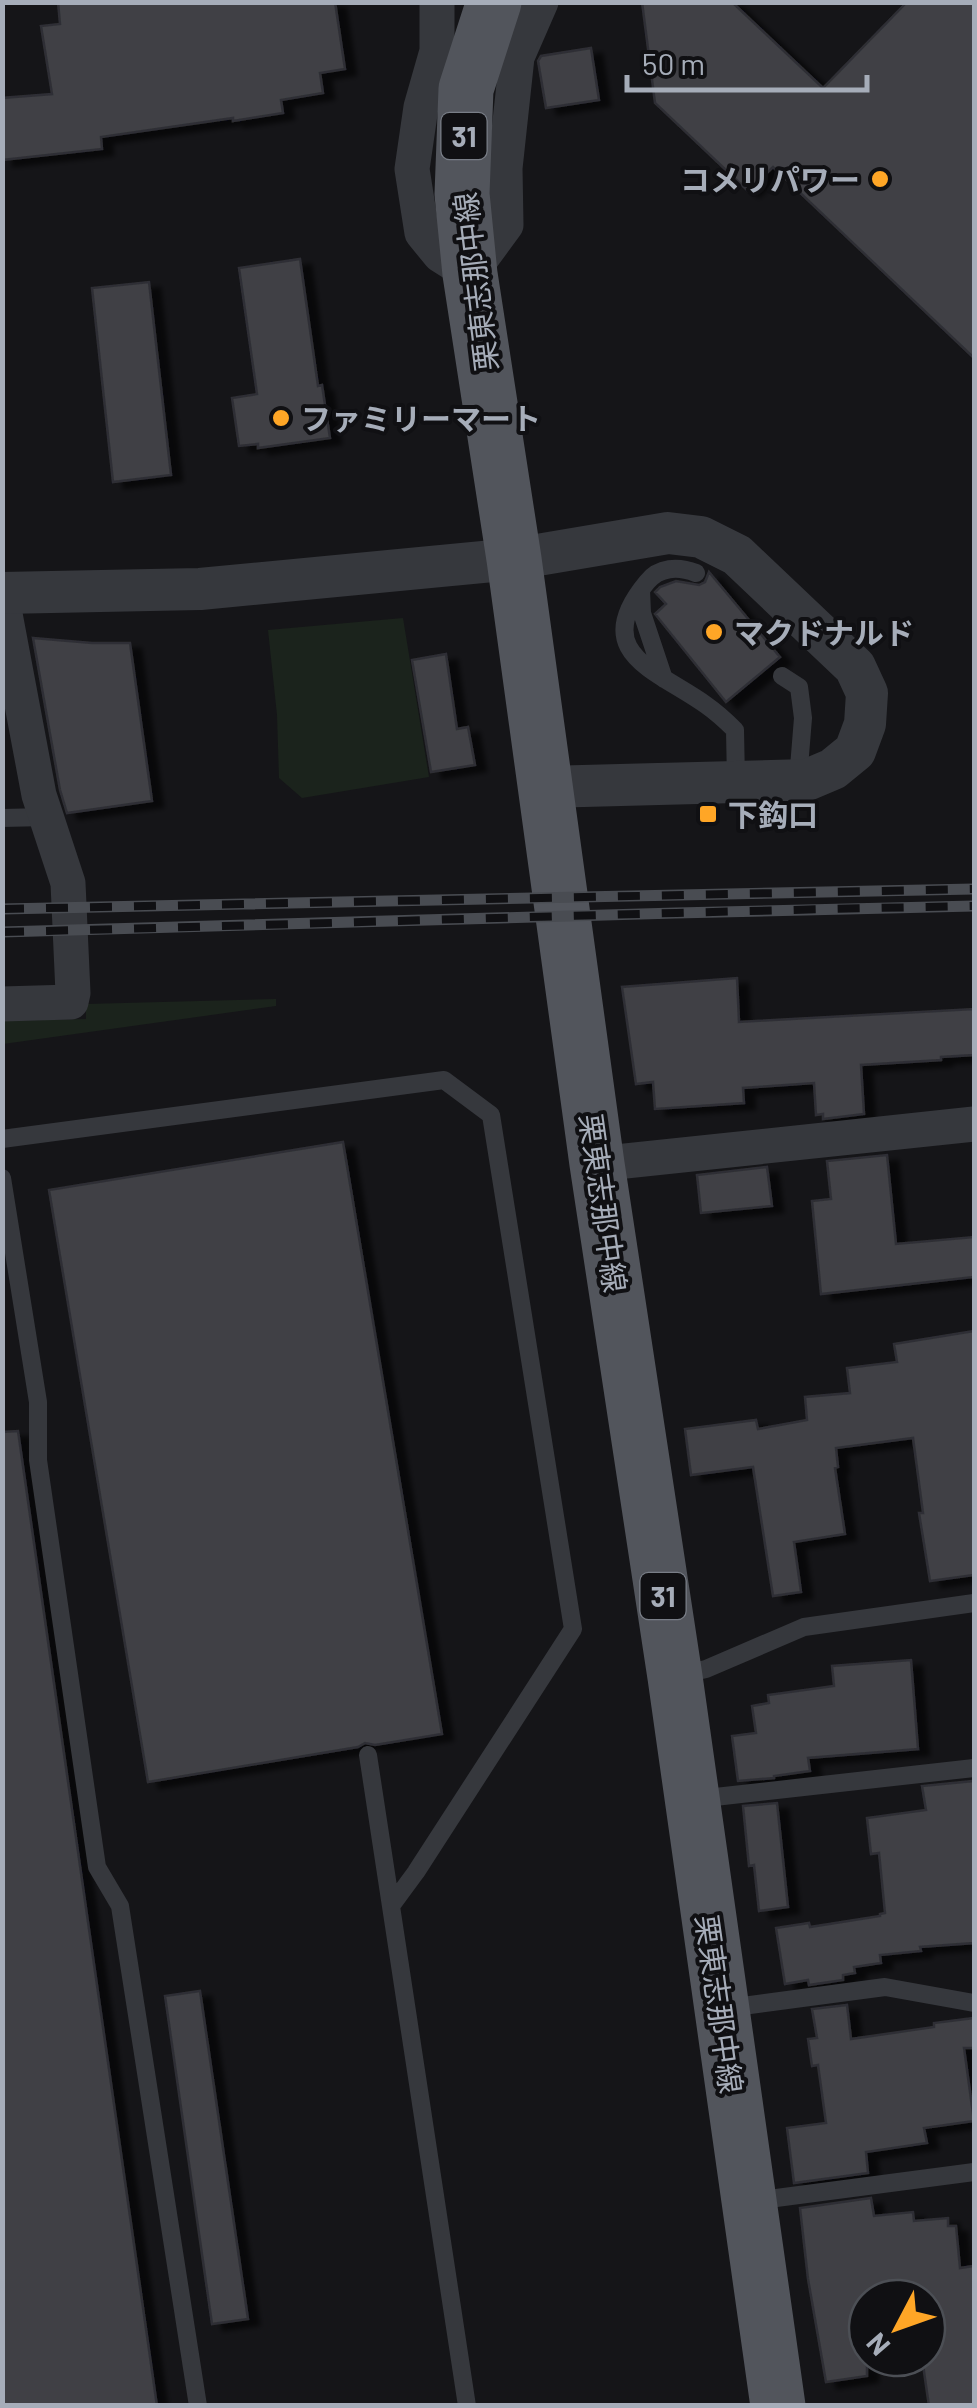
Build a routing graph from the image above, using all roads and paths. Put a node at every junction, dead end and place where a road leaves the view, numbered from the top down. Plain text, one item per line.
1 (437, 2) edge
2 (494, 2) edge
3 (540, 2) edge
4 (470, 274) junction
5 (514, 559) junction
6 (696, 573) dead end
7 (2, 595) edge
8 (782, 676) dead end
9 (798, 780) junction
10 (736, 782) junction
11 (545, 786) junction
12 (46, 817) junction
13 (2, 818) edge
14 (2, 1004) edge
15 (974, 1124) edge
16 (2, 1139) edge
17 (598, 1164) junction
18 (2, 1178) edge
19 (974, 1603) edge
20 (675, 1676) junction
21 (368, 1755) dead end
22 (974, 1768) edge
23 (692, 1800) junction
24 (391, 1906) junction
25 (974, 2003) edge
26 (721, 2009) junction
27 (974, 2172) edge
28 (748, 2201) junction
29 (198, 2406) edge
30 (466, 2406) edge
31 (778, 2406) edge

1 - 4 street
2 - 4 main road, 栗東志那中線 / 31
3 - 4 street
4 - 5 main road, 栗東志那中線 / 31
5 - 7 street
5 - 9 street
5 - 11 main road, 栗東志那中線 / 31
6 - 10 lane
7 - 12 street
8 - 9 lane
9 - 10 street
10 - 11 street
11 - 17 main road, 栗東志那中線 / 31
12 - 13 lane
12 - 14 street
15 - 17 street
16 - 24 lane
17 - 20 main road, 栗東志那中線 / 31
18 - 29 lane
19 - 20 lane
20 - 23 main road, 栗東志那中線 / 31
21 - 24 lane
22 - 23 lane
23 - 26 main road, 栗東志那中線 / 31
24 - 30 lane
25 - 26 lane
26 - 28 main road, 栗東志那中線 / 31
27 - 28 lane
28 - 31 main road, 栗東志那中線 / 31

